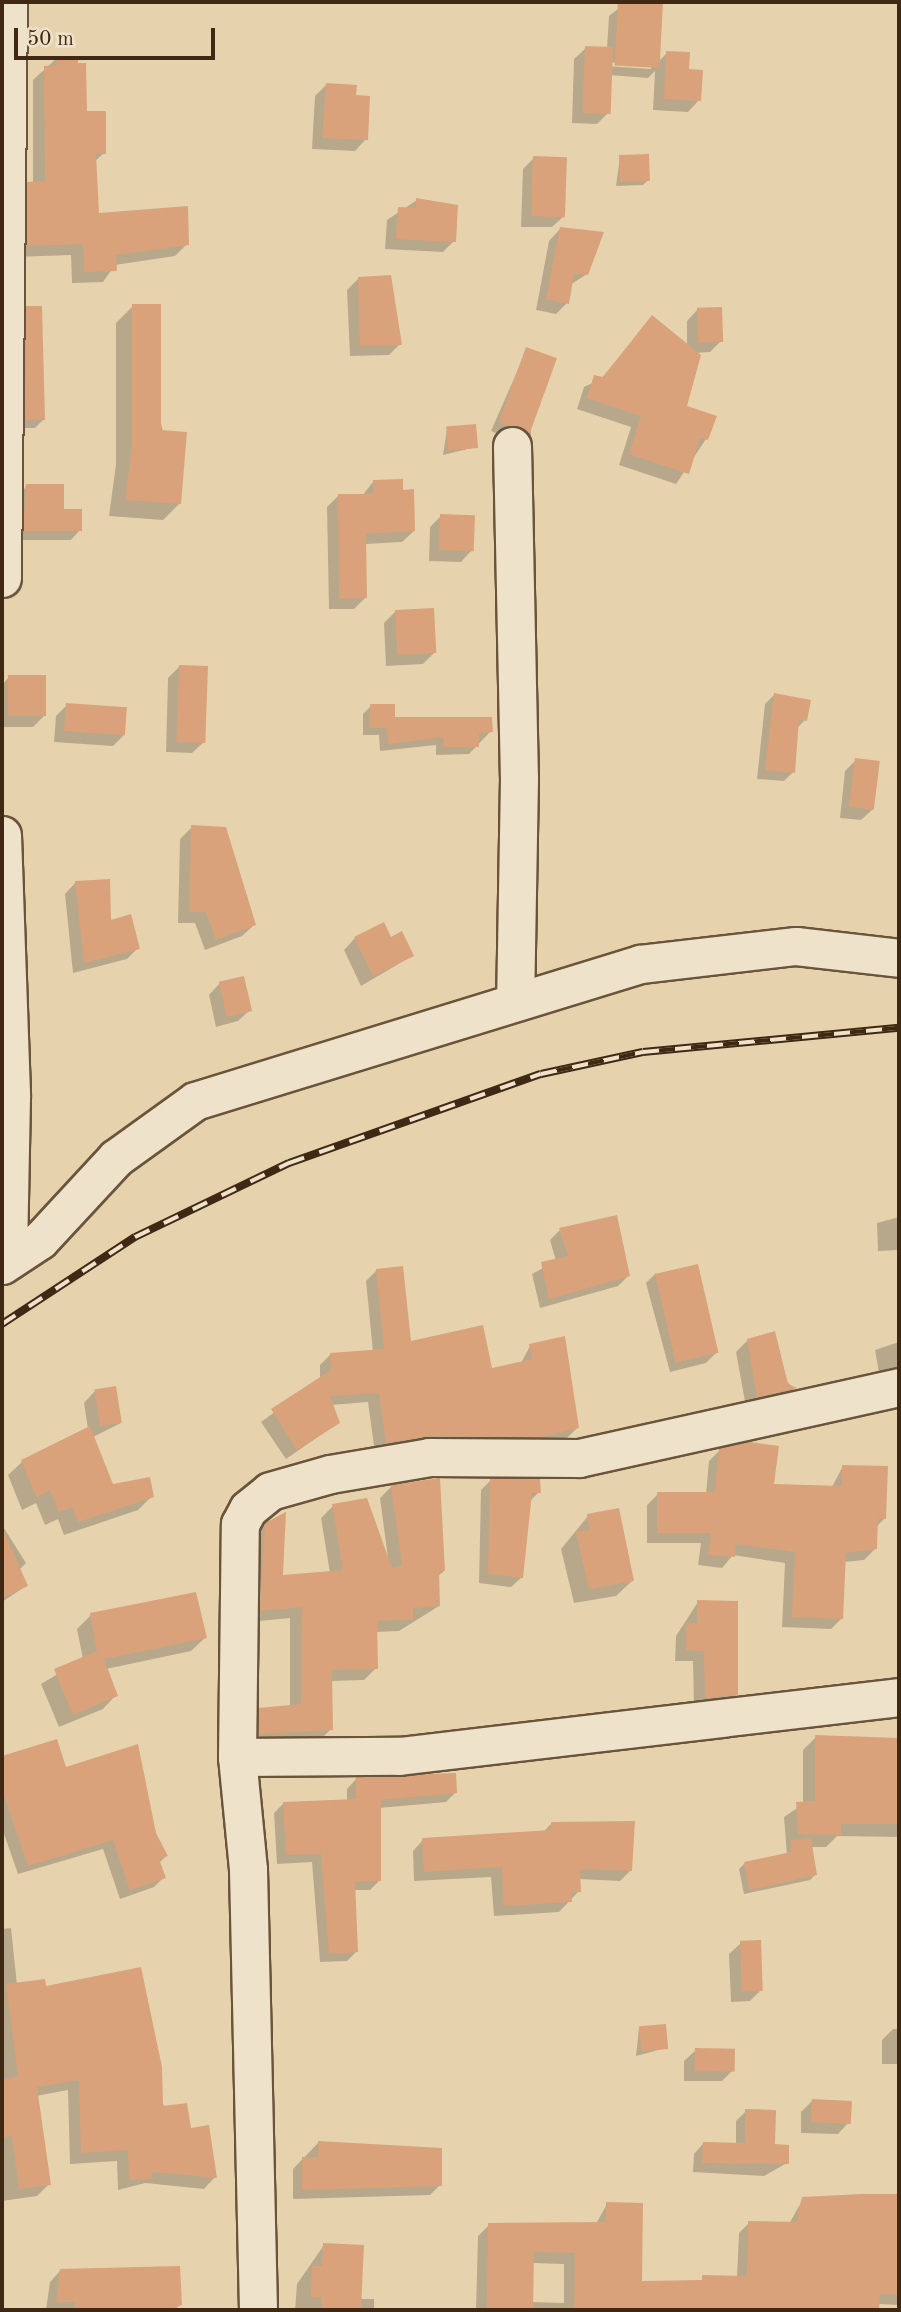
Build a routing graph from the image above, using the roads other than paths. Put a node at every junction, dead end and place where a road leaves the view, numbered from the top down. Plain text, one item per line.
1 (8, 2) edge
2 (512, 446) dead end
3 (2, 578) edge
4 (2, 835) edge
5 (899, 958) edge
6 (515, 998) junction
7 (5, 1263) edge
8 (899, 1387) edge
9 (899, 1697) edge
10 (237, 1757) junction
11 (258, 2310) edge

1 - 3 street
2 - 6 street
4 - 7 street
5 - 6 street
6 - 7 street
8 - 10 street
9 - 10 street
10 - 11 street

